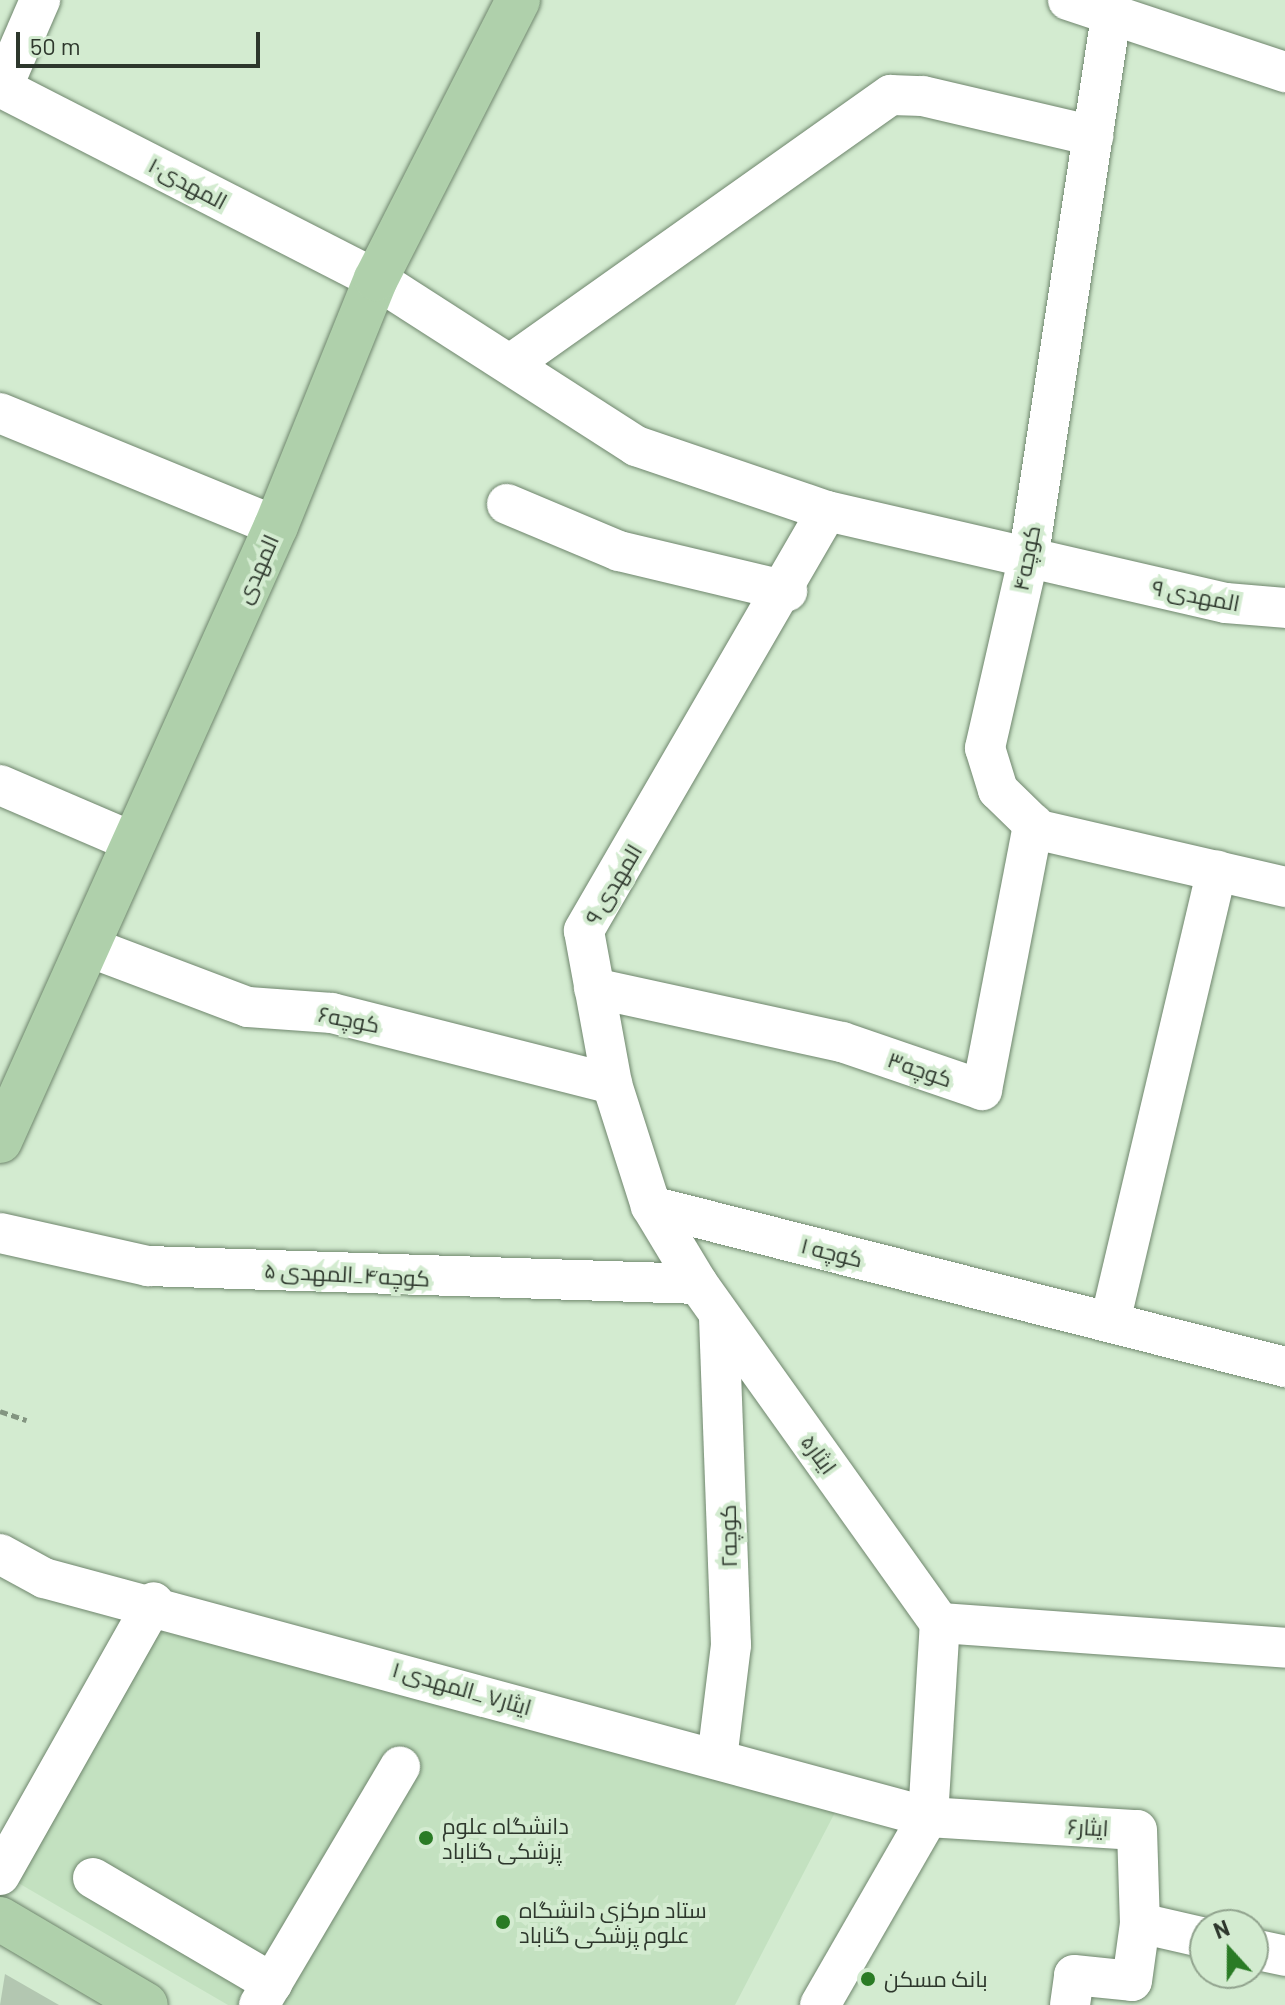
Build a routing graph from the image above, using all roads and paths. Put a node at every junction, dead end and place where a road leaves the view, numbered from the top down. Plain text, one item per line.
1 (40, 0) edge
2 (518, 0) edge
3 (1068, 0) edge
4 (1111, 16) junction
5 (1285, 72) edge
6 (1, 87) edge
7 (1093, 136) junction
8 (376, 279) junction
9 (512, 363) junction
10 (0, 413) edge
11 (507, 504) dead end
12 (827, 511) junction
13 (276, 526) junction
14 (1028, 560) junction
15 (787, 591) junction
16 (1285, 608) edge
17 (0, 785) edge
18 (1033, 824) junction
19 (135, 843) junction
20 (1217, 871) junction
21 (1285, 887) edge
22 (89, 947) junction
23 (594, 988) junction
24 (612, 1084) junction
25 (0, 1141) edge
26 (651, 1206) junction
27 (0, 1233) edge
28 (708, 1299) junction
29 (1110, 1322) junction
30 (1285, 1367) edge
31 (0, 1411) edge
32 (26, 1420) dead end
33 (0, 1554) edge
34 (154, 1602) junction
35 (940, 1623) junction
36 (1285, 1648) edge
37 (717, 1759) junction
38 (400, 1767) dead end
39 (928, 1817) junction
40 (0, 1875) edge
41 (93, 1878) dead end
42 (0, 1919) edge
43 (1140, 1923) junction
44 (1189, 1934) edge
45 (266, 1994) edge
46 (146, 2005) edge
47 (820, 2005) edge
48 (1070, 2005) edge

1 - 6 street
2 - 8 main road, المهدی
3 - 4 street
4 - 5 street
4 - 7 street, کوچه۴
6 - 8 street, المهدی۱۰
7 - 9 street
7 - 14 street, کوچه۴
8 - 9 street, المهدی ۹
8 - 13 main road, المهدی
9 - 12 street, المهدی ۹
10 - 13 street
11 - 15 street
12 - 14 street, المهدی ۹
12 - 15 street, المهدی ۹
13 - 19 main road, المهدی
14 - 16 street, المهدی ۹
14 - 18 street, کوچه۴
15 - 23 street, المهدی ۹
17 - 19 street
18 - 20 street, کوچه۴
18 - 23 street, کوچه۳
19 - 22 main road, المهدی
20 - 21 street, کوچه۴
20 - 29 street
22 - 24 street, کوچه۶
22 - 25 main road, المهدی
23 - 24 street, المهدی ۹
24 - 26 street, المهدی ۹
26 - 28 street, المهدی ۹
26 - 29 street, کوچه ۱
27 - 28 street, کوچه۴_المهدی ۵
28 - 35 street, ایثار۵
28 - 37 street, کوچه۲
29 - 30 street
31 - 32 path
33 - 34 street, ایثار۷ _المهدی ۱
34 - 37 street, ایثار۷ _المهدی ۱
34 - 40 street
35 - 36 street
35 - 39 street
37 - 39 street, ایثار۷ _المهدی ۱
38 - 45 street
39 - 43 street, ایثار۶
39 - 47 street
41 - 45 street
42 - 46 main road
43 - 44 street
43 - 48 street

